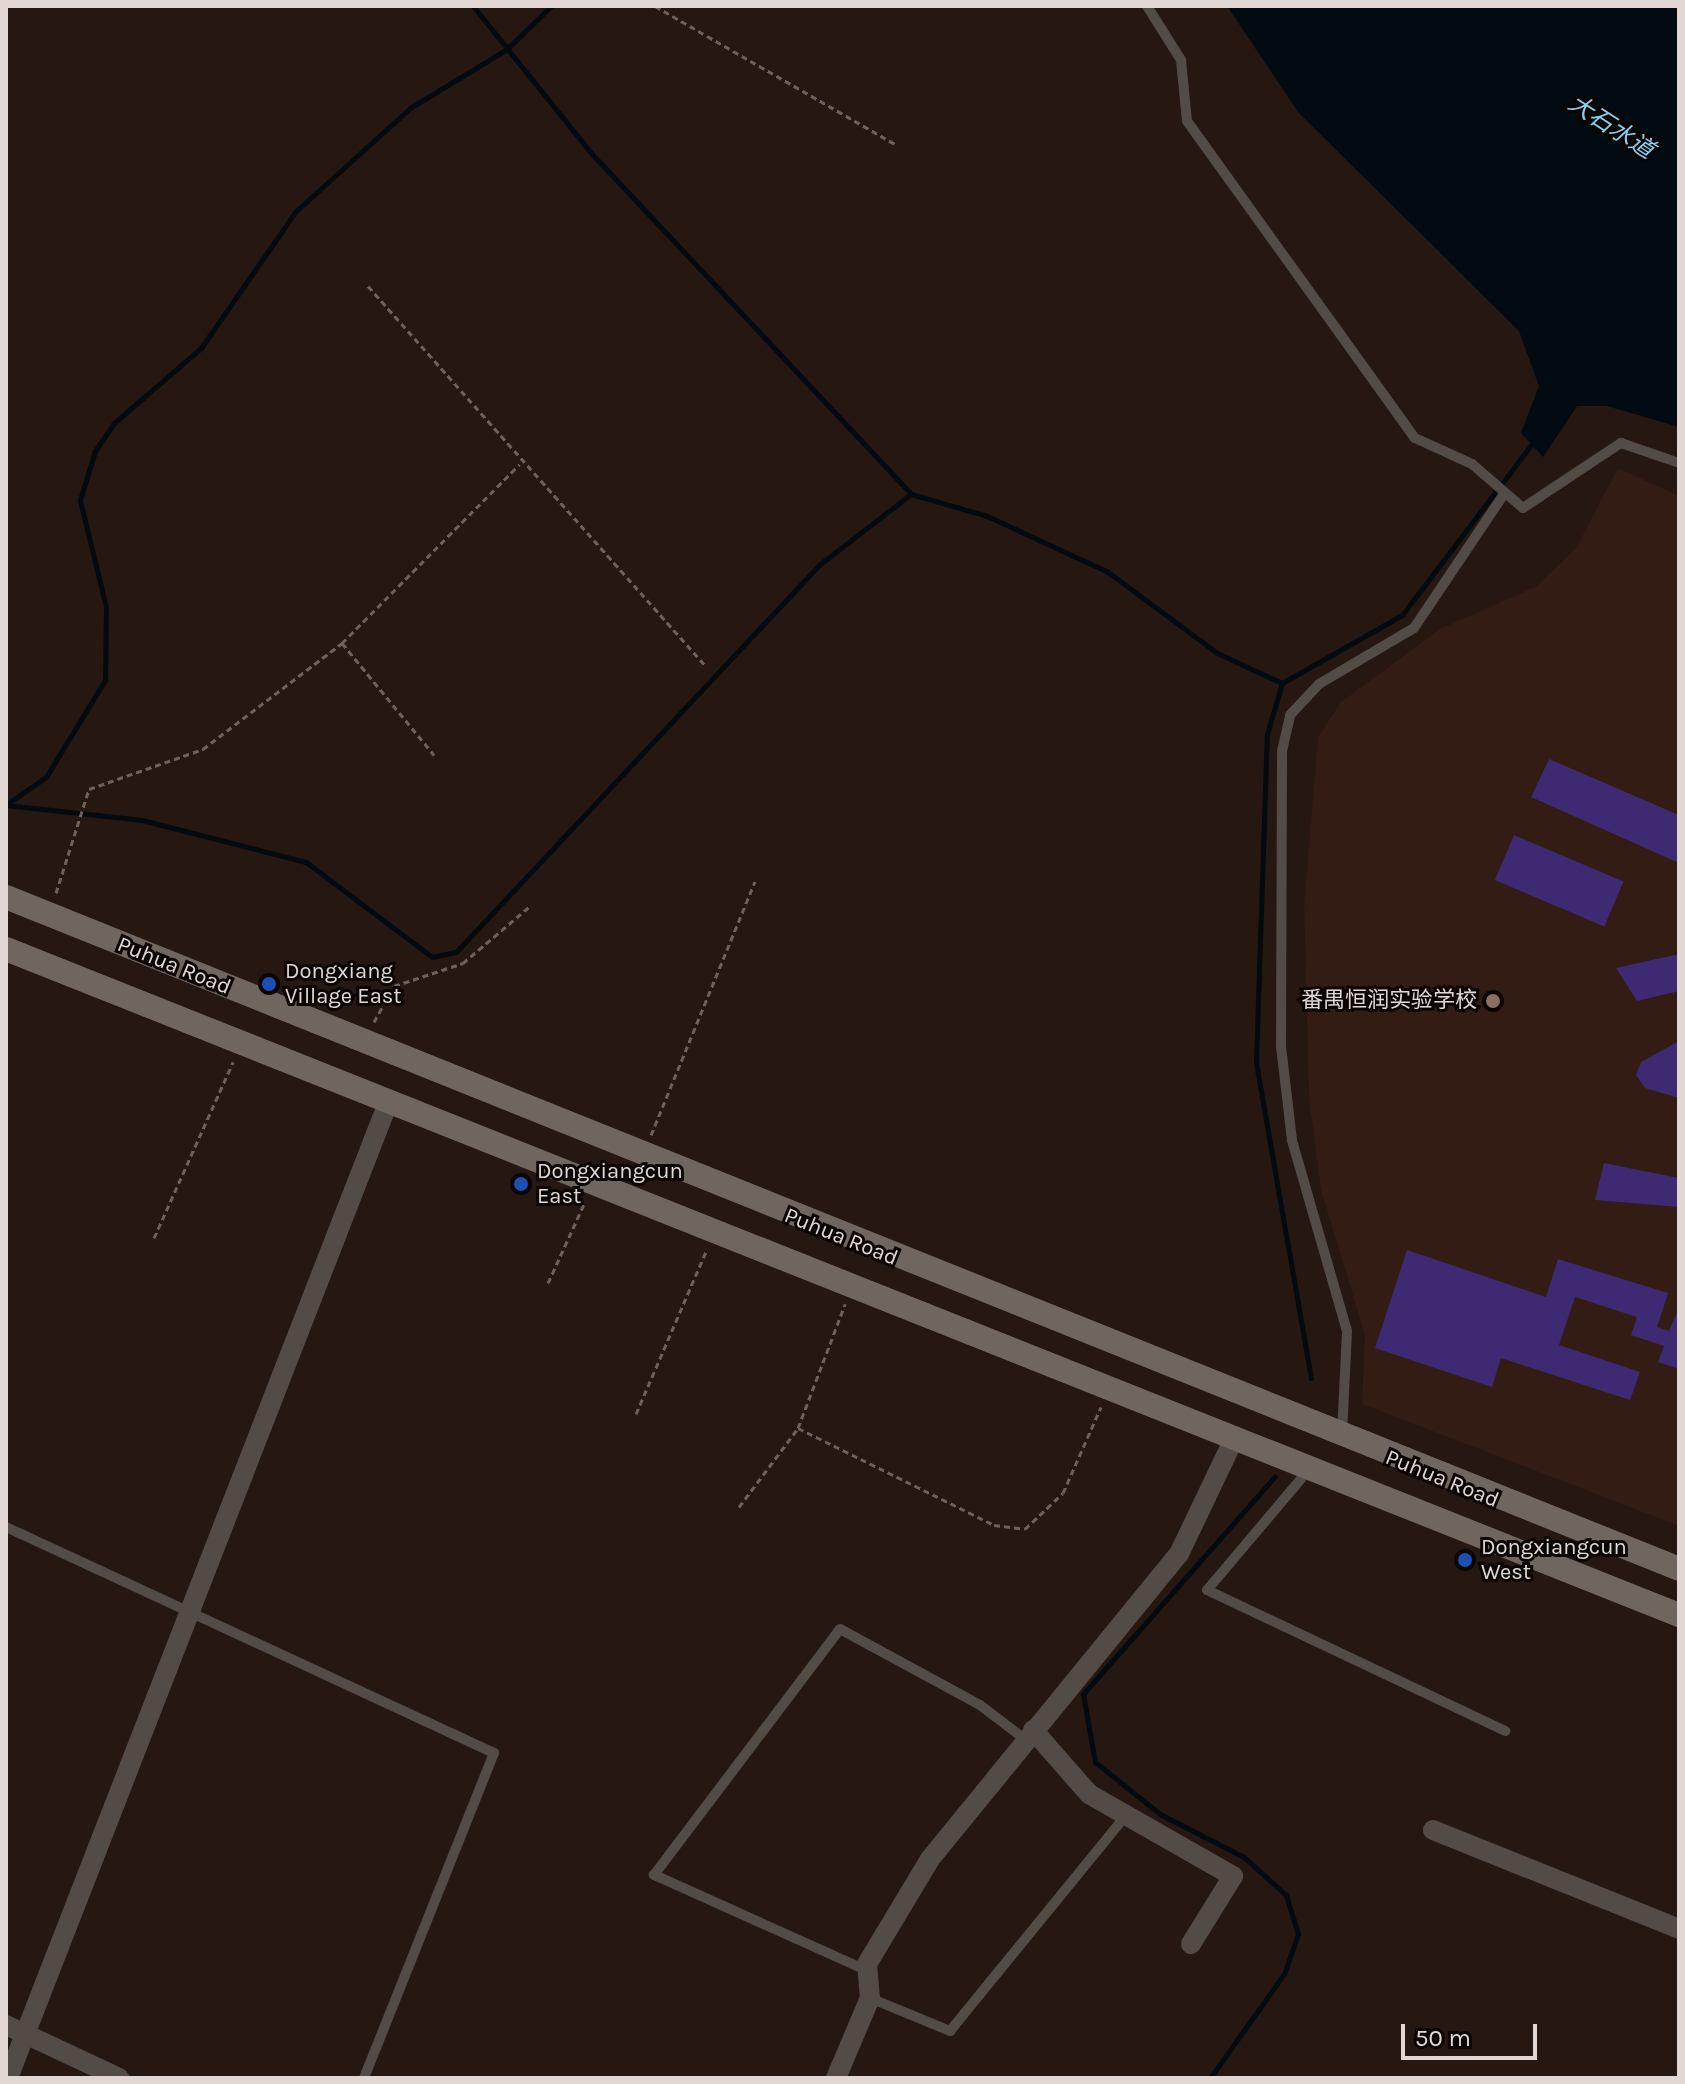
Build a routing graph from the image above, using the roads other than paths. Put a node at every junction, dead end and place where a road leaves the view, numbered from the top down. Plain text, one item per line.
1 (1147, 6) edge
2 (1679, 463) edge
3 (1504, 494) junction
4 (6, 897) edge
5 (6, 949) edge
6 (388, 1103) junction
7 (1342, 1439) junction
8 (1232, 1443) junction
9 (1300, 1470) junction
10 (6, 1527) edge
11 (1679, 1569) edge
12 (1679, 1615) edge
13 (1505, 1731) dead end
14 (1030, 1735) junction
15 (1128, 1814) junction
16 (1433, 1830) dead end
17 (1679, 1929) edge
18 (1191, 1944) dead end
19 (868, 1971) junction
20 (870, 1998) junction
21 (6, 2025) edge
22 (26, 2034) junction
23 (8, 2078) edge
24 (119, 2078) edge
25 (364, 2078) edge
26 (836, 2078) edge

1 - 3 lane
2 - 3 lane
3 - 7 lane
4 - 7 main road, Puhua Road
5 - 6 main road, Puhua Road
6 - 8 main road, Puhua Road
6 - 22 street
7 - 11 main road, Puhua Road
8 - 9 main road, Puhua Road
8 - 14 street
9 - 12 main road, Puhua Road
9 - 13 lane
10 - 25 lane
14 - 15 street
14 - 19 street
14 - 19 lane
15 - 18 street
15 - 20 lane
16 - 17 street
19 - 20 street
20 - 26 street
21 - 22 street
22 - 23 street
22 - 24 street

